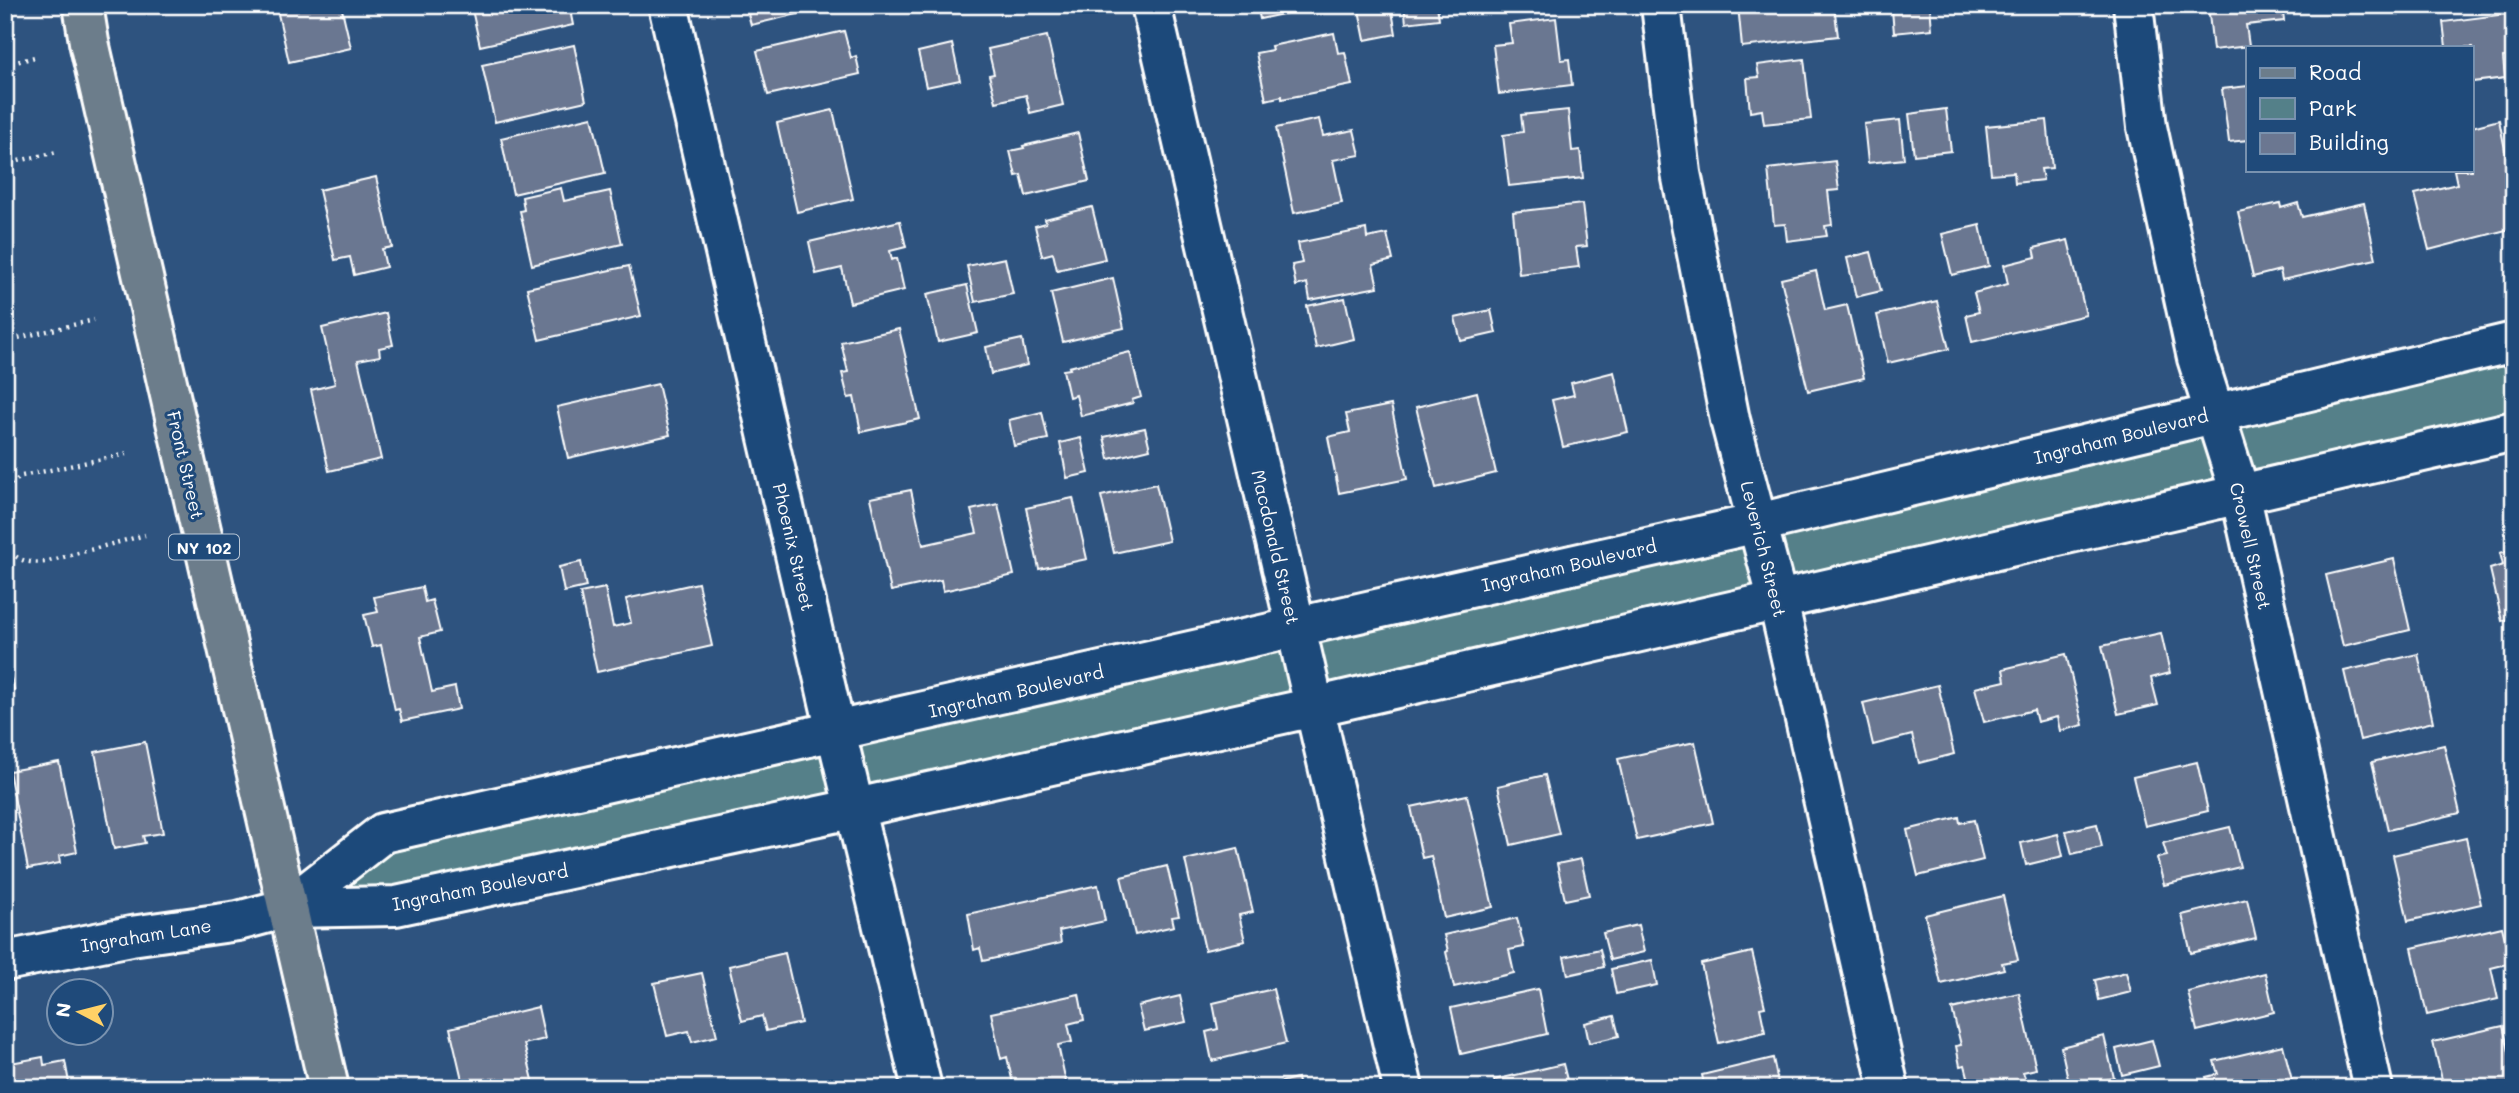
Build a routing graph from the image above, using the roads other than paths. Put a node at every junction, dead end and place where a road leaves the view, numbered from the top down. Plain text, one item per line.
1 (83, 5) edge
2 (668, 5) edge
3 (1151, 5) edge
4 (1661, 5) edge
5 (2133, 5) edge
6 (2514, 342) edge
7 (2215, 414) junction
8 (2514, 431) edge
9 (2240, 493) junction
10 (1758, 523) junction
11 (1778, 601) junction
12 (1295, 626) junction
13 (1314, 706) junction
14 (836, 732) junction
15 (856, 808) junction
16 (287, 908) junction
17 (5, 961) edge
18 (329, 1088) edge
19 (922, 1088) edge
20 (1403, 1088) edge
21 (1889, 1088) edge
22 (2373, 1088) edge

1 - 16 main road, Front Street / NY 102
2 - 14 street, Phoenix Street
3 - 12 street, Macdonald Street
4 - 10 street, Leverich Street
5 - 7 street, Crowell Street
6 - 7 street, Ingraham Boulevard
7 - 9 street, Crowell Street
7 - 10 street, Ingraham Boulevard
8 - 9 street, Ingraham Boulevard
9 - 11 street, Ingraham Boulevard
9 - 22 street, Crowell Street
10 - 11 street, Leverich Street
10 - 12 street, Ingraham Boulevard
11 - 13 street, Ingraham Boulevard
11 - 21 street, Leverich Street
12 - 13 street, Macdonald Street
12 - 14 street, Ingraham Boulevard
13 - 15 street, Ingraham Boulevard
13 - 20 street, Macdonald Street
14 - 15 street, Phoenix Street
14 - 16 street, Ingraham Boulevard
15 - 16 street, Ingraham Boulevard
15 - 19 street, Phoenix Street
16 - 17 street, Ingraham Lane
16 - 18 main road, Front Street / NY 102

